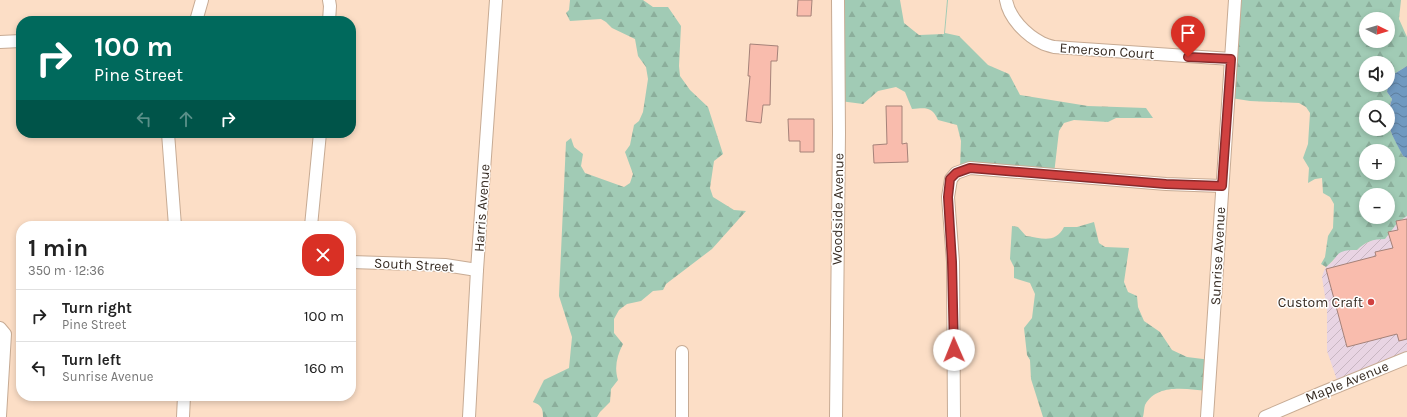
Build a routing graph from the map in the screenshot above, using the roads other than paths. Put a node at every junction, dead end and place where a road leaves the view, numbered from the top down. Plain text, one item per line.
1 (202, 0) edge
2 (329, 0) edge
3 (496, 0) edge
4 (838, 0) edge
5 (1006, 0) edge
6 (1235, 0) edge
7 (197, 16) edge
8 (329, 16) edge
9 (16, 41) edge
10 (0, 42) edge
11 (1231, 59) junction
12 (168, 138) edge
13 (320, 138) edge
14 (1222, 186) junction
15 (175, 221) edge
16 (311, 221) edge
17 (356, 262) edge
18 (477, 270) junction
19 (0, 328) edge
20 (682, 352) dead end
21 (1407, 358) edge
22 (184, 401) edge
23 (0, 416) edge
24 (183, 417) edge
25 (469, 417) edge
26 (682, 417) edge
27 (836, 417) edge
28 (954, 417) edge
29 (1207, 417) edge
30 (1266, 417) edge

1 - 7 street
2 - 8 street
3 - 18 street, Harris Avenue
4 - 27 street, Woodside Avenue
5 - 11 street, Emerson Court
6 - 11 street, Sunrise Avenue
9 - 10 street
11 - 14 street, Sunrise Avenue
12 - 15 street
13 - 16 street
14 - 28 street
14 - 29 street, Sunrise Avenue
17 - 18 street, South Street
18 - 25 street, Harris Avenue
19 - 23 street
20 - 26 street
21 - 30 street, Maple Avenue
22 - 24 street

